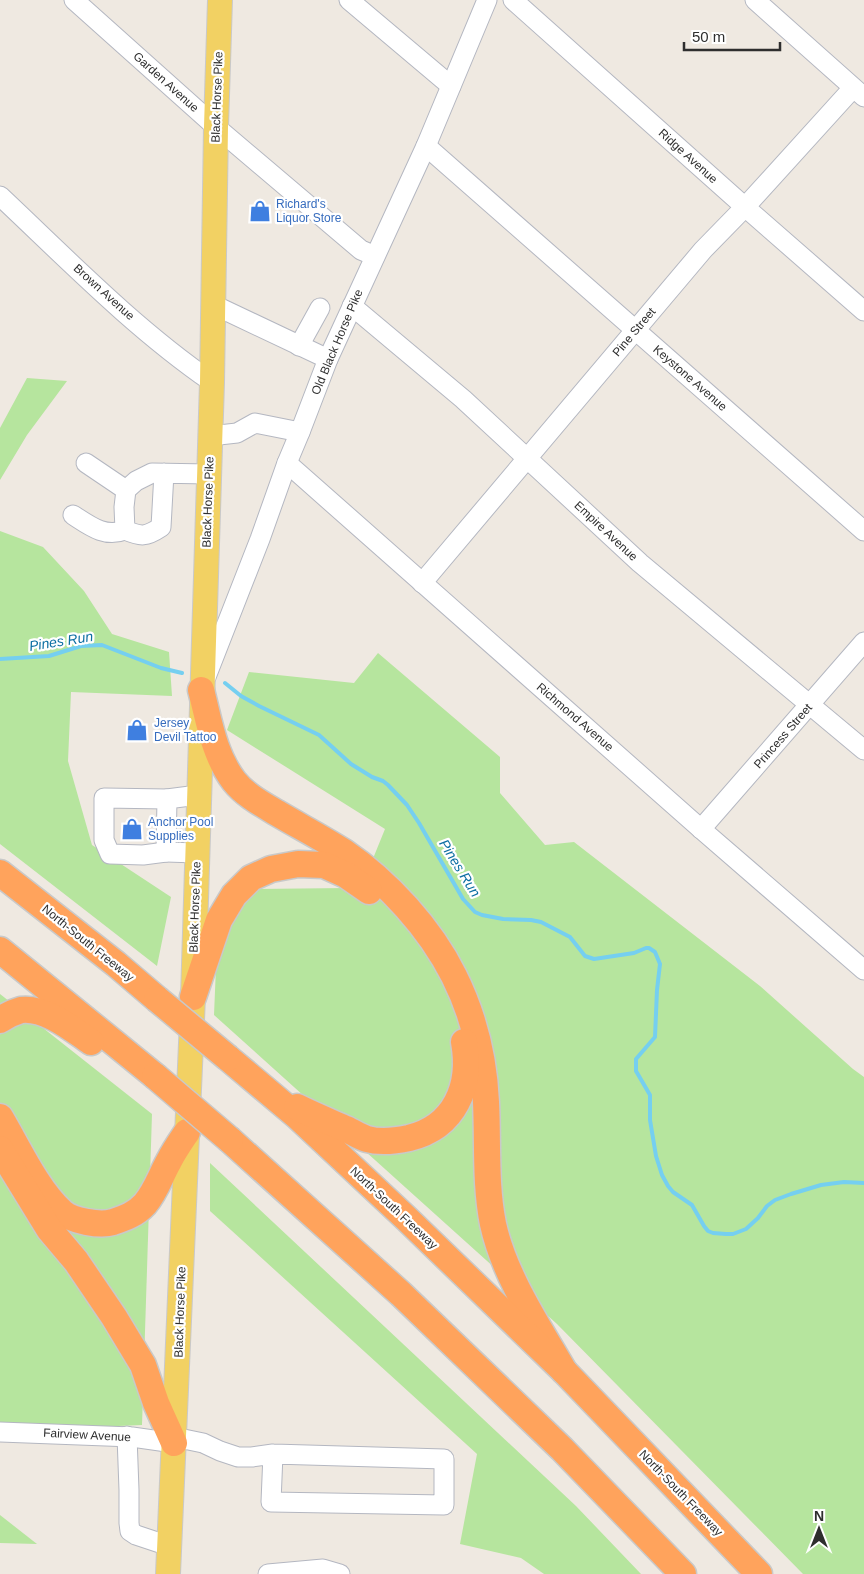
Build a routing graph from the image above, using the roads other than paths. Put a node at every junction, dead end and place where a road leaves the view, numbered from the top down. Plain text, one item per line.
1 (74, 0) edge
2 (220, 0) edge
3 (348, 0) edge
4 (487, 0) edge
5 (514, 0) edge
6 (755, 0) edge
7 (451, 86) junction
8 (859, 92) edge
9 (216, 127) junction
10 (426, 146) junction
11 (0, 196) edge
12 (745, 207) junction
13 (376, 256) junction
14 (214, 305) junction
15 (352, 306) junction
16 (320, 308) dead end
17 (864, 311) edge
18 (636, 329) junction
19 (300, 346) junction
20 (328, 360) junction
21 (212, 382) junction
22 (300, 432) junction
23 (210, 436) junction
24 (527, 458) junction
25 (86, 463) dead end
26 (287, 463) junction
27 (164, 474) junction
28 (209, 474) junction
29 (126, 490) junction
30 (73, 515) dead end
31 (125, 530) junction
32 (864, 531) edge
33 (422, 583) junction
34 (864, 642) edge
35 (201, 690) junction
36 (811, 704) junction
37 (864, 750) edge
38 (198, 795) junction
39 (167, 799) junction
40 (701, 829) junction
41 (166, 852) junction
42 (197, 853) junction
43 (0, 873) edge
44 (0, 950) edge
45 (864, 970) edge
46 (193, 996) junction
47 (0, 1020) edge
48 (148, 1070) junction
49 (274, 1097) junction
50 (0, 1117) edge
51 (187, 1132) junction
52 (0, 1149) edge
53 (564, 1371) junction
54 (0, 1432) edge
55 (127, 1436) junction
56 (174, 1440) junction
57 (273, 1454) junction
58 (170, 1546) junction
59 (168, 1574) edge
60 (268, 1574) edge
61 (340, 1574) edge
62 (683, 1574) edge
63 (759, 1574) edge

1 - 9 street, Garden Avenue
2 - 9 main road, Black Horse Pike
3 - 7 street
4 - 7 street, Old Black Horse Pike
5 - 12 street, Ridge Avenue
6 - 8 street
7 - 10 street, Old Black Horse Pike
8 - 12 street, Pine Street
9 - 13 street, Garden Avenue
9 - 14 main road, Black Horse Pike
10 - 13 street, Old Black Horse Pike
10 - 18 street, Keystone Avenue
11 - 21 street, Brown Avenue
12 - 17 street, Ridge Avenue
12 - 18 street, Pine Street
13 - 15 street, Old Black Horse Pike
14 - 19 street
14 - 21 main road, Black Horse Pike
15 - 20 street, Old Black Horse Pike
15 - 24 street, Empire Avenue
16 - 19 street
18 - 24 street, Pine Street
18 - 32 street, Keystone Avenue
19 - 20 street
20 - 22 street, Old Black Horse Pike
21 - 23 main road, Black Horse Pike
22 - 23 street
22 - 26 street, Old Black Horse Pike
23 - 28 main road, Black Horse Pike
24 - 33 street, Pine Street
24 - 36 street, Empire Avenue
25 - 29 street
26 - 33 street, Richmond Avenue
26 - 35 street, Old Black Horse Pike
27 - 28 street
27 - 29 street
27 - 31 street
28 - 35 main road, Black Horse Pike
29 - 31 street
30 - 31 street
33 - 40 street, Richmond Avenue
34 - 36 street, Princess Street
35 - 38 main road, Black Horse Pike
35 - 53 highway
36 - 37 street, Empire Avenue
36 - 40 street, Princess Street
38 - 39 street
38 - 42 main road, Black Horse Pike
39 - 41 street
39 - 41 street
40 - 45 street, Richmond Avenue
41 - 42 street
42 - 46 main road, Black Horse Pike
43 - 49 highway, North-South Freeway, bridge
44 - 48 highway
46 - 49 highway
46 - 51 main road, Black Horse Pike
47 - 48 highway
48 - 62 highway, bridge
49 - 53 highway, North-South Freeway
50 - 51 highway
51 - 56 main road, Black Horse Pike
52 - 56 highway
53 - 63 highway, North-South Freeway
54 - 55 street, Fairview Avenue
55 - 56 street, Fairview Avenue
55 - 58 street
56 - 57 street, Fairview Avenue
56 - 58 main road, Black Horse Pike
57 - 57 street, Fairview Avenue
58 - 59 main road, Black Horse Pike
60 - 61 street

